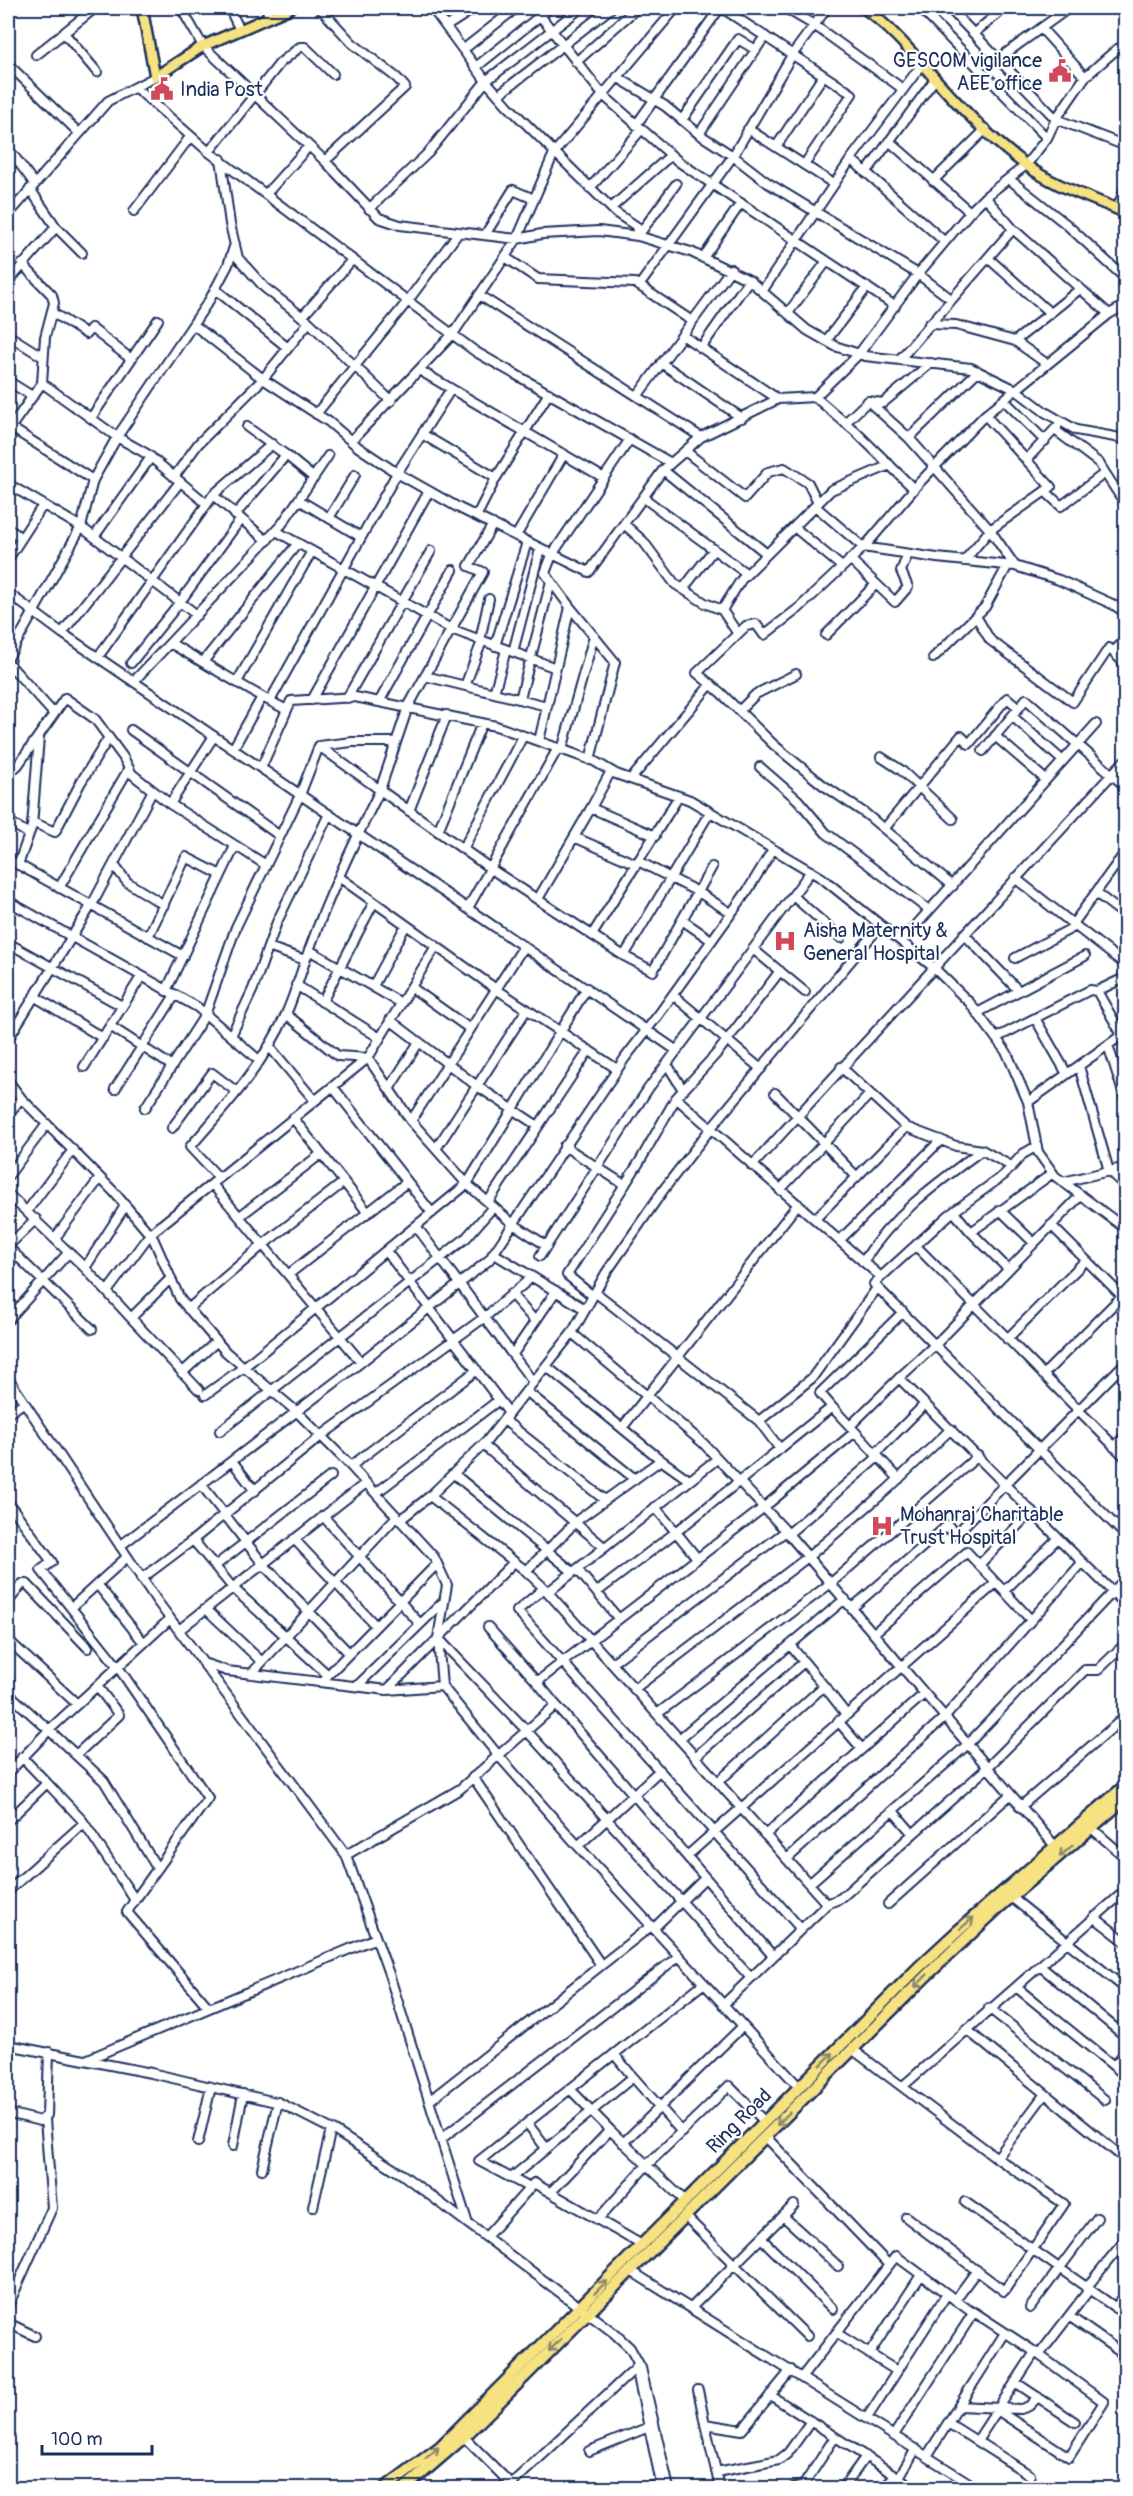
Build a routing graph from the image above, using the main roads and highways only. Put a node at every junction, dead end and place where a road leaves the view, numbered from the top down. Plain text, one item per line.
1 (142, 8) edge
2 (290, 8) edge
3 (867, 8) edge
4 (267, 11) edge
5 (1121, 211) edge
6 (1125, 1785) edge
7 (1125, 1798) edge
8 (1088, 1825) junction
9 (583, 2310) junction
10 (386, 2488) edge
11 (405, 2488) edge

1 - 4 main road
2 - 4 main road
3 - 5 main road
6 - 8 highway, Ring Road
7 - 8 highway, Ring Road
8 -> 9 highway, Ring Road
9 -> 8 highway, Ring Road
10 -> 9 highway, Ring Road
9 -> 11 highway, Ring Road

